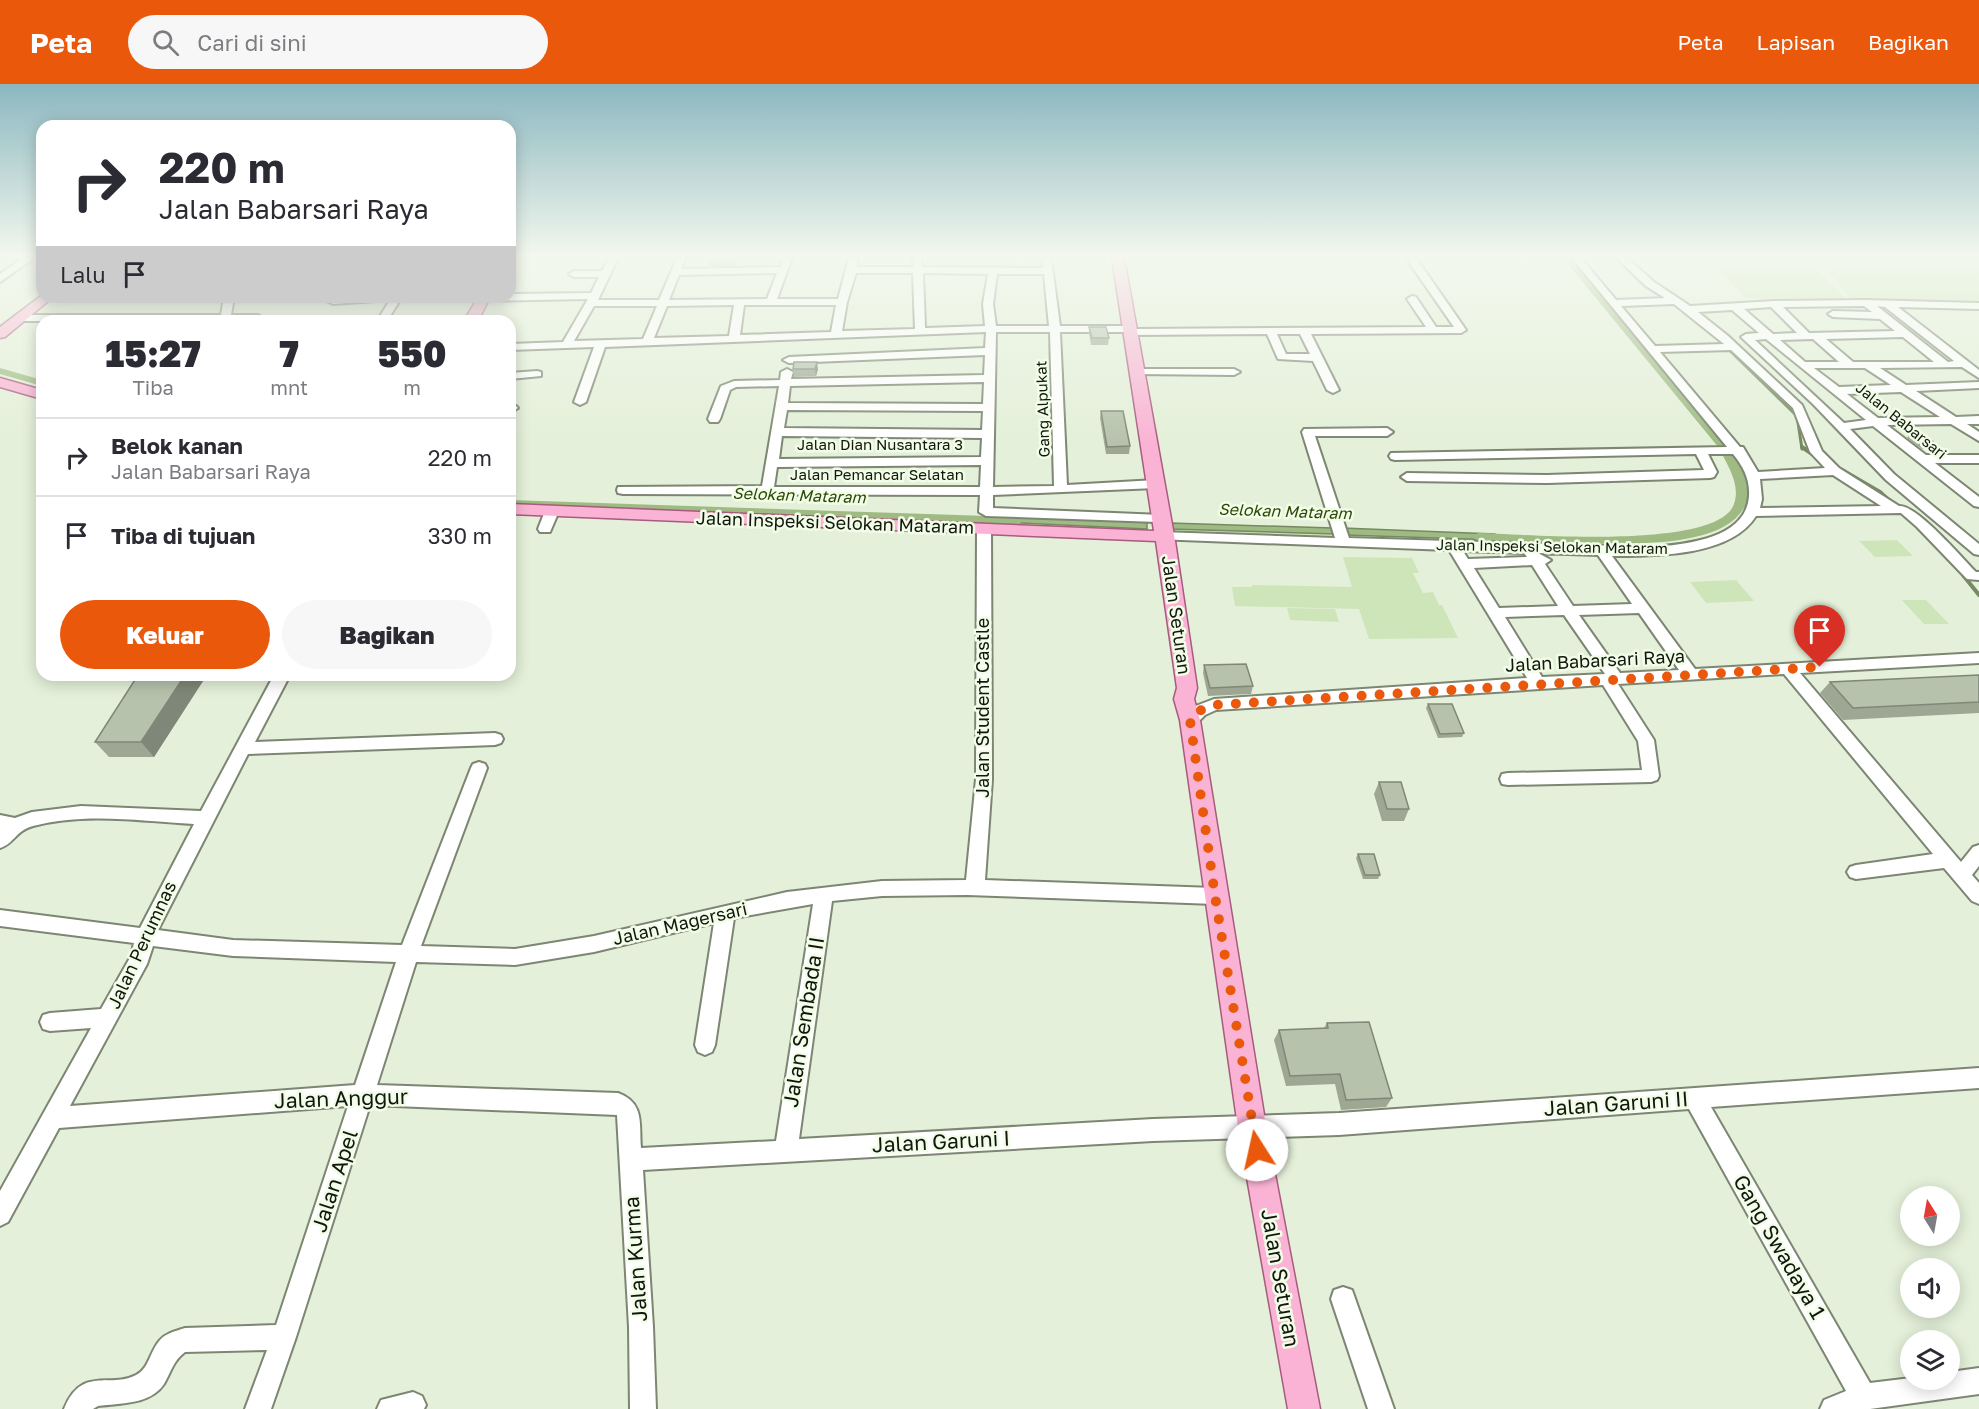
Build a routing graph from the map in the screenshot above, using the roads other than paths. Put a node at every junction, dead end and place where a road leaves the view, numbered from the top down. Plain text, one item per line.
1 (18, 320) edge
2 (581, 320) edge
3 (655, 320) edge
4 (737, 320) edge
5 (839, 320) edge
6 (920, 320) edge
7 (989, 320) edge
8 (1054, 320) edge
9 (1128, 320) edge
10 (1427, 320) edge
11 (1454, 320) edge
12 (1628, 320) edge
13 (1699, 320) edge
14 (1750, 320) edge
15 (1792, 320) edge
16 (1888, 320) edge
17 (1909, 320) edge
18 (989, 329) junction
19 (1055, 329) junction
20 (2, 330) edge
21 (1434, 330) junction
22 (920, 331) junction
23 (1130, 331) junction
24 (1304, 331) junction
25 (886, 332) junction
26 (1271, 332) junction
27 (836, 334) junction
28 (1905, 334) junction
29 (793, 336) junction
30 (1812, 337) junction
31 (734, 338) junction
32 (647, 342) junction
33 (601, 343) junction
34 (567, 345) junction
35 (516, 347) edge
36 (1729, 348) junction
37 (1653, 350) junction
38 (990, 351) junction
39 (886, 356) junction
40 (1318, 358) junction
41 (789, 360) junction
42 (1964, 363) junction
43 (1802, 364) junction
44 (1946, 365) junction
45 (1851, 366) junction
46 (1869, 366) junction
47 (1137, 372) junction
48 (1234, 372) dead end
49 (537, 374) dead end
50 (1979, 375) edge
51 (516, 376) edge
52 (990, 378) junction
53 (0, 382) edge
54 (786, 382) junction
55 (1979, 385) edge
56 (1905, 389) junction
57 (1333, 390) dead end
58 (1837, 391) junction
59 (36, 393) edge
60 (580, 402) dead end
61 (781, 406) junction
62 (989, 408) junction
63 (714, 419) dead end
64 (1953, 420) junction
65 (1979, 420) edge
66 (1877, 422) junction
67 (1840, 427) junction
68 (777, 432) junction
69 (988, 434) junction
70 (1979, 437) edge
71 (1705, 450) junction
72 (1737, 450) junction
73 (1631, 451) junction
74 (1608, 452) junction
75 (1530, 453) junction
76 (1395, 456) junction
77 (1923, 459) junction
78 (1979, 459) edge
79 (988, 461) junction
80 (772, 463) junction
81 (1835, 471) junction
82 (894, 476) junction
83 (1754, 476) junction
84 (1629, 477) junction
85 (1653, 477) junction
86 (1547, 479) junction
87 (1154, 483) junction
88 (1061, 489) junction
89 (623, 490) dead end
90 (987, 491) junction
91 (767, 492) junction
92 (1978, 501) edge
93 (516, 509) edge
94 (1897, 510) junction
95 (552, 511) junction
96 (1752, 512) junction
97 (991, 522) junction
98 (545, 529) dead end
99 (1162, 529) junction
100 (1340, 535) junction
101 (1453, 546) junction
102 (1979, 551) edge
103 (1531, 554) junction
104 (1604, 554) junction
105 (1464, 564) junction
106 (1979, 576) edge
107 (1643, 608) junction
108 (1567, 609) junction
109 (1494, 613) junction
110 (1979, 658) edge
111 (1788, 669) junction
112 (1691, 675) junction
113 (1611, 679) junction
114 (279, 681) edge
115 (1538, 683) junction
116 (1187, 688) junction
117 (1214, 705) junction
118 (1190, 720) junction
119 (495, 739) dead end
120 (244, 748) junction
121 (479, 768) dead end
122 (1508, 779) dead end
123 (207, 818) junction
124 (6, 824) edge
125 (0, 841) edge
126 (1979, 852) edge
127 (1947, 860) junction
128 (1856, 872) dead end
129 (1961, 876) junction
130 (975, 887) junction
131 (824, 894) junction
132 (1215, 896) junction
133 (1979, 896) edge
134 (725, 914) junction
135 (0, 918) edge
136 (146, 935) junction
137 (409, 953) junction
138 (108, 1018) junction
139 (50, 1022) dead end
140 (705, 1045) dead end
141 (1979, 1078) edge
142 (363, 1095) junction
143 (1694, 1098) junction
144 (627, 1109) joint
145 (54, 1118) junction
146 (1252, 1126) junction
147 (786, 1151) junction
148 (630, 1160) junction
149 (0, 1214) edge
150 (1343, 1299) dead end
151 (284, 1337) junction
152 (1979, 1381) edge
153 (1864, 1397) junction
154 (77, 1409) edge
155 (258, 1409) edge
156 (643, 1409) edge
157 (1304, 1409) edge
158 (1381, 1409) edge
159 (1833, 1409) edge

1 - 20 main road
2 - 34 street
3 - 32 street
4 - 31 street
5 - 27 street
6 - 22 street
7 - 18 street
8 - 19 street, Gang Alpukat
9 - 23 main road, Jalan Seturan
10 - 21 street
11 - 21 street
12 - 37 street
13 - 36 street
14 - 67 street
15 - 30 street, Jalan Babarsari
16 - 28 street
17 - 42 street
18 - 19 street
18 - 22 street
18 - 38 street
19 - 23 street
19 - 88 street, Gang Alpukat
21 - 24 street
22 - 25 street
23 - 26 street
23 - 47 main road, Jalan Seturan
24 - 26 street
24 - 40 street
25 - 27 street
25 - 39 street
26 - 40 street
27 - 29 street
28 - 30 street, Jalan Babarsari
28 - 44 street
29 - 31 street
29 - 41 street
30 - 43 street, Jalan Babarsari
30 - 45 street, Jalan Babarsari
31 - 32 street
32 - 33 street
33 - 34 street
33 - 60 street
34 - 35 street
36 - 37 street
36 - 81 street
37 - 72 street
38 - 39 street
38 - 52 street
39 - 41 street
40 - 57 street
41 - 54 street
42 - 44 street, Jalan Babarsari
42 - 50 street
43 - 45 street, Jalan Babarsari
43 - 58 street, Jalan Babarsari
44 - 46 street, Jalan Babarsari
45 - 46 street, Jalan Babarsari
46 - 56 street
47 - 48 street
47 - 87 main road, Jalan Seturan
49 - 51 street
52 - 54 street
52 - 62 street
53 - 59 main road
54 - 61 street
54 - 63 street
55 - 56 street
56 - 58 street
56 - 64 street
58 - 66 street, Jalan Babarsari
61 - 62 street
61 - 68 street
62 - 69 street
64 - 65 street
64 - 66 street
64 - 70 street
66 - 67 street
66 - 77 street, Jalan Babarsari
67 - 102 street
68 - 69 street
68 - 80 street
69 - 79 street
71 - 72 street
71 - 73 street
71 - 85 street
72 - 83 street
73 - 74 street
73 - 85 street
74 - 75 street
74 - 84 street
75 - 76 street
75 - 86 street
76 - 86 street
76 - 100 street
77 - 78 street
77 - 92 street, Jalan Babarsari
79 - 82 street, Jalan Dian Nusantara 3
79 - 90 street
80 - 82 street, Jalan Dian Nusantara 3
80 - 91 street
81 - 83 street
81 - 94 street
82 - 90 street, Jalan Pemancar Selatan
82 - 91 street, Jalan Pemancar Selatan
83 - 96 street
84 - 85 street
84 - 86 street
87 - 88 street, Jalan Pemancar Selatan
87 - 99 main road, Jalan Seturan
88 - 90 street, Jalan Pemancar Selatan
89 - 91 street, Jalan Pemancar Selatan
90 - 97 street, Jalan Student Castle
93 - 95 main road, Jalan Inspeksi Selokan Mataram
94 - 96 street
94 - 106 street
95 - 97 main road, Jalan Inspeksi Selokan Mataram
95 - 98 street
96 - 104 street, Jalan Inspeksi Selokan Mataram
97 - 99 main road, Jalan Inspeksi Selokan Mataram
97 - 130 street, Jalan Student Castle
99 - 100 street, Jalan Inspeksi Selokan Mataram
99 - 116 main road, Jalan Seturan
100 - 101 street, Jalan Inspeksi Selokan Mataram
101 - 103 street, Jalan Inspeksi Selokan Mataram
101 - 105 street
103 - 104 street, Jalan Inspeksi Selokan Mataram
103 - 105 street
103 - 108 street
104 - 107 street
105 - 109 street
107 - 108 street
107 - 112 street
108 - 109 street
108 - 113 street
109 - 115 street
110 - 111 street, Jalan Babarsari Raya
111 - 112 street, Jalan Babarsari Raya
111 - 127 street
112 - 113 street, Jalan Babarsari Raya
113 - 115 street, Jalan Babarsari Raya
113 - 122 street
114 - 120 street, Jalan Perumnas
115 - 117 street, Jalan Babarsari Raya
116 - 117 street
116 - 118 main road
117 - 118 street
118 - 132 main road, Jalan Seturan
119 - 120 street
120 - 123 street, Jalan Perumnas
121 - 137 street, Jalan Apel
123 - 124 street
123 - 136 street, Jalan Perumnas
124 - 125 street
126 - 129 street
127 - 128 street
127 - 129 street
129 - 133 street
130 - 131 street, Jalan Magersari
130 - 132 street, Jalan Magersari
131 - 134 street, Jalan Magersari
131 - 147 street, Jalan Sembada II
132 - 146 main road, Jalan Seturan
134 - 137 street, Jalan Magersari
134 - 140 street
135 - 136 street, Jalan Magersari
136 - 137 street, Jalan Magersari
136 - 138 street, Jalan Perumnas
137 - 142 street, Jalan Apel
138 - 139 street
138 - 145 street, Jalan Perumnas
141 - 143 street, Jalan Garuni II
142 - 144 street, Jalan Anggur
142 - 145 street, Jalan Anggur
142 - 151 street, Jalan Apel
143 - 146 street, Jalan Garuni II
143 - 153 street, Gang Swadaya 1
144 - 148 street, Jalan Kurma
145 - 149 street, Jalan Perumnas
146 - 147 street, Jalan Garuni I
146 - 157 main road, Jalan Seturan
147 - 148 street, Jalan Garuni I
148 - 156 street, Jalan Kurma
150 - 158 street
151 - 154 street
151 - 155 street, Jalan Apel
152 - 153 street
153 - 159 street

